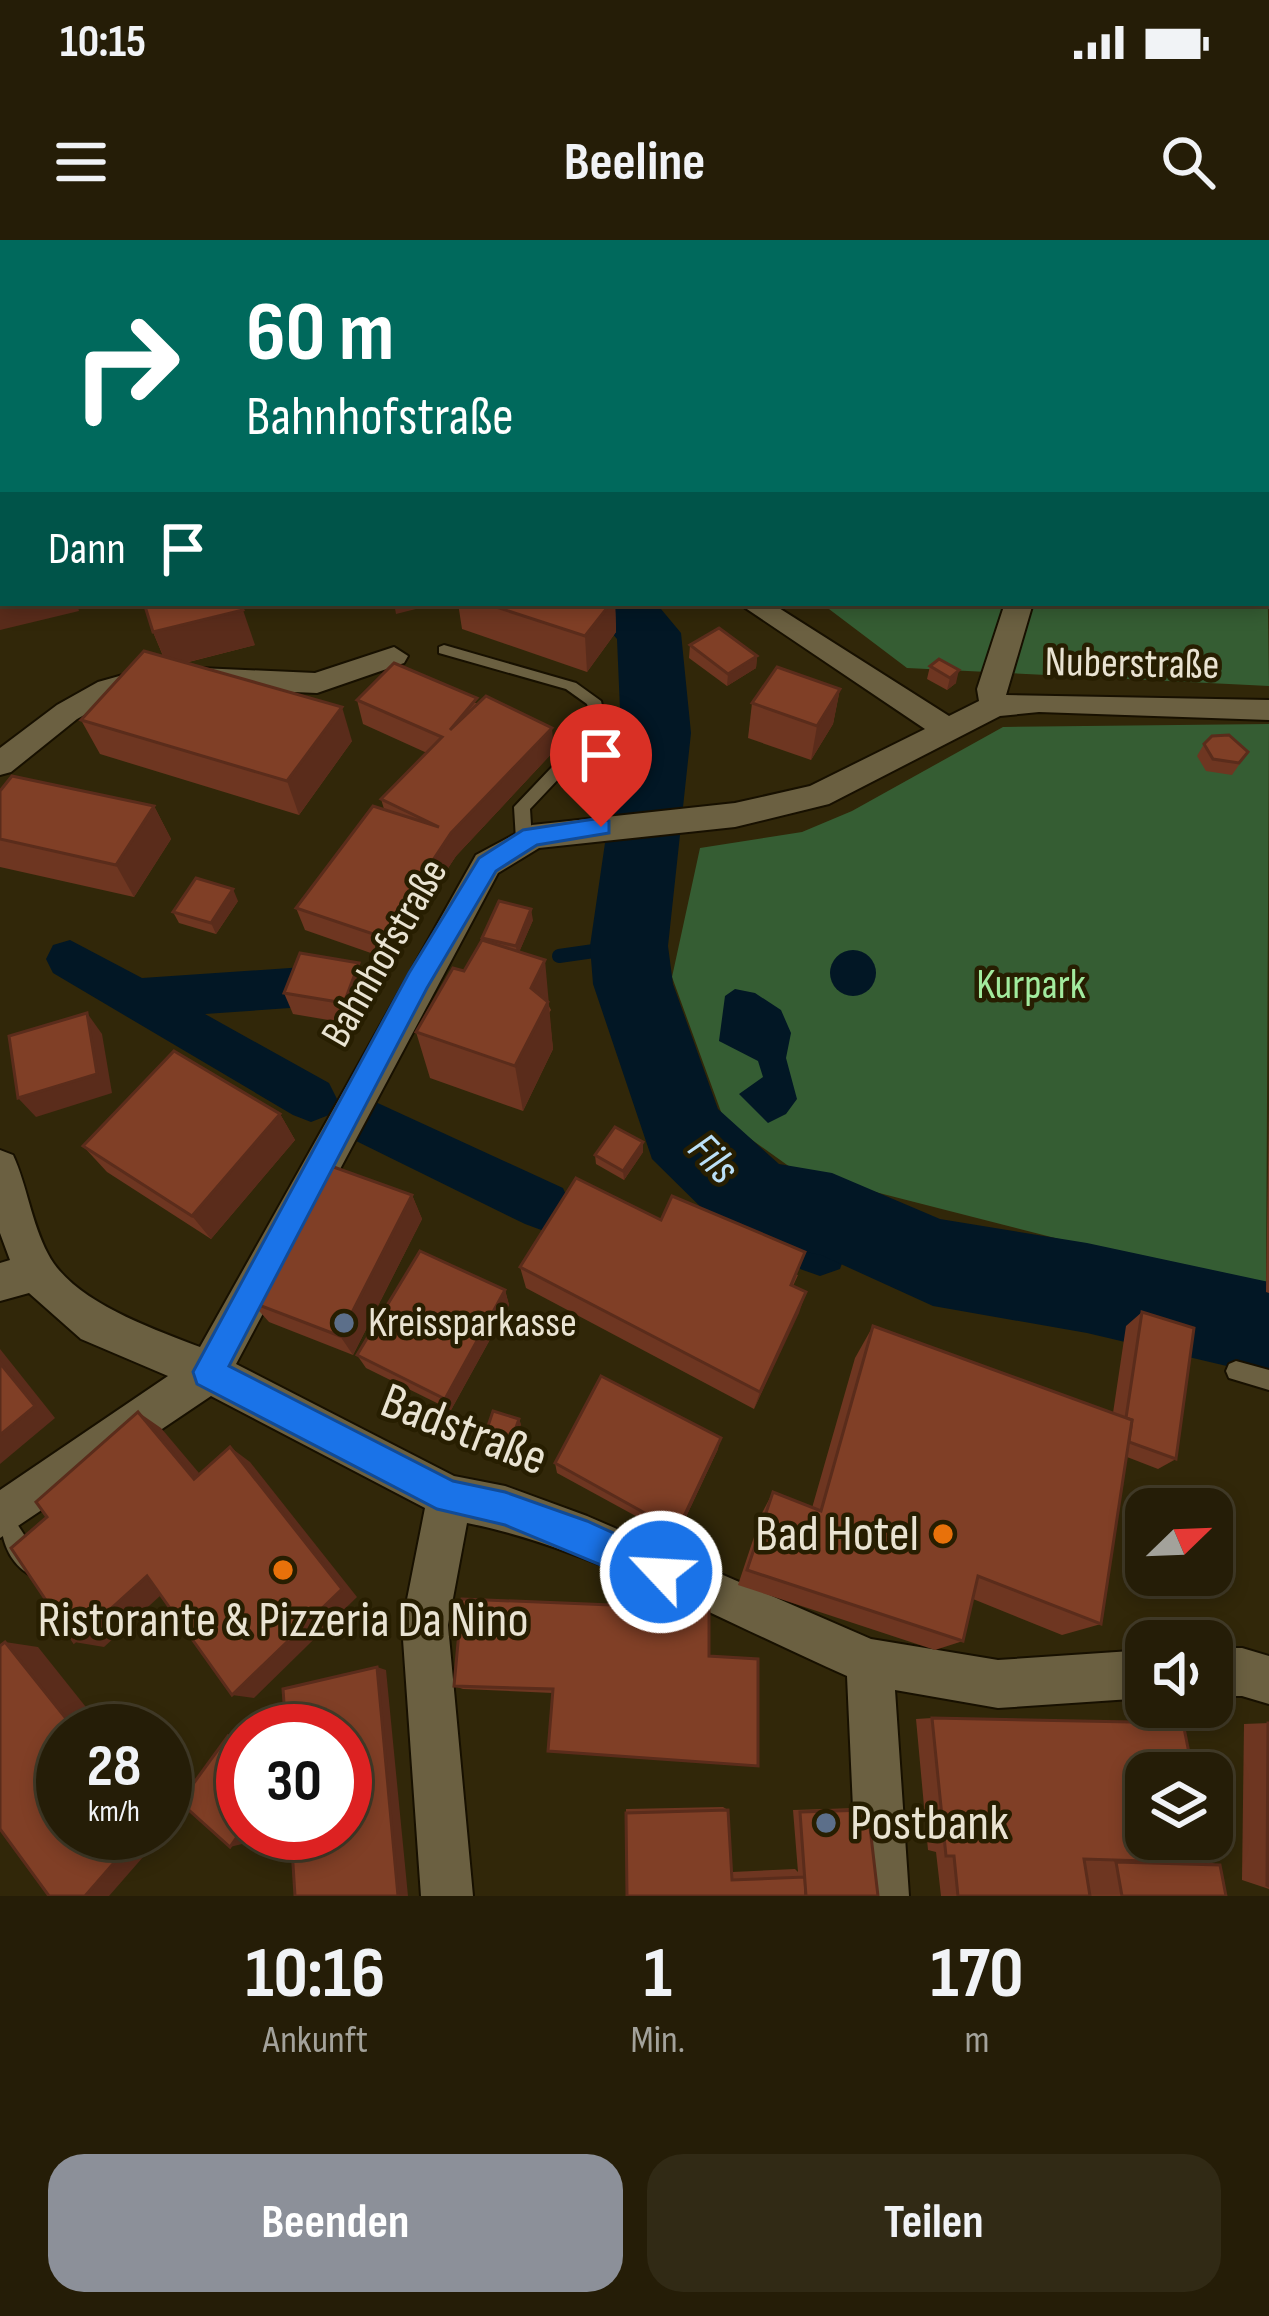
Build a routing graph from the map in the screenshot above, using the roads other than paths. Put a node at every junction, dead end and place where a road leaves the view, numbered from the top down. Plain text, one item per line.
1 (757, 606) edge
2 (1017, 606) edge
3 (444, 650) dead end
4 (394, 656) dead end
5 (994, 706) junction
6 (1269, 710) edge
7 (945, 728) junction
8 (0, 764) edge
9 (524, 840) junction
10 (0, 1167) edge
11 (18, 1277) edge
12 (1236, 1371) dead end
13 (208, 1372) junction
14 (1269, 1379) edge
15 (449, 1497) junction
16 (0, 1517) edge
17 (35, 1571) edge
18 (870, 1662) junction
19 (1233, 1672) edge
20 (1125, 1675) edge
21 (1269, 1680) edge
22 (447, 1896) edge
23 (883, 1896) edge

1 - 7 street
2 - 5 street
3 - 9 lane
4 - 8 street
5 - 6 street, Nuberstraße
5 - 7 street, Bahnhofstraße
7 - 9 street, Bahnhofstraße
9 - 13 street, Bahnhofstraße
10 - 11 street
11 - 13 street, Badstraße
12 - 14 lane
13 - 15 street, Badstraße
13 - 16 street
15 - 18 street, Badstraße
15 - 22 street
16 - 17 lane
18 - 20 street, Badstraße
18 - 23 street
19 - 21 street

